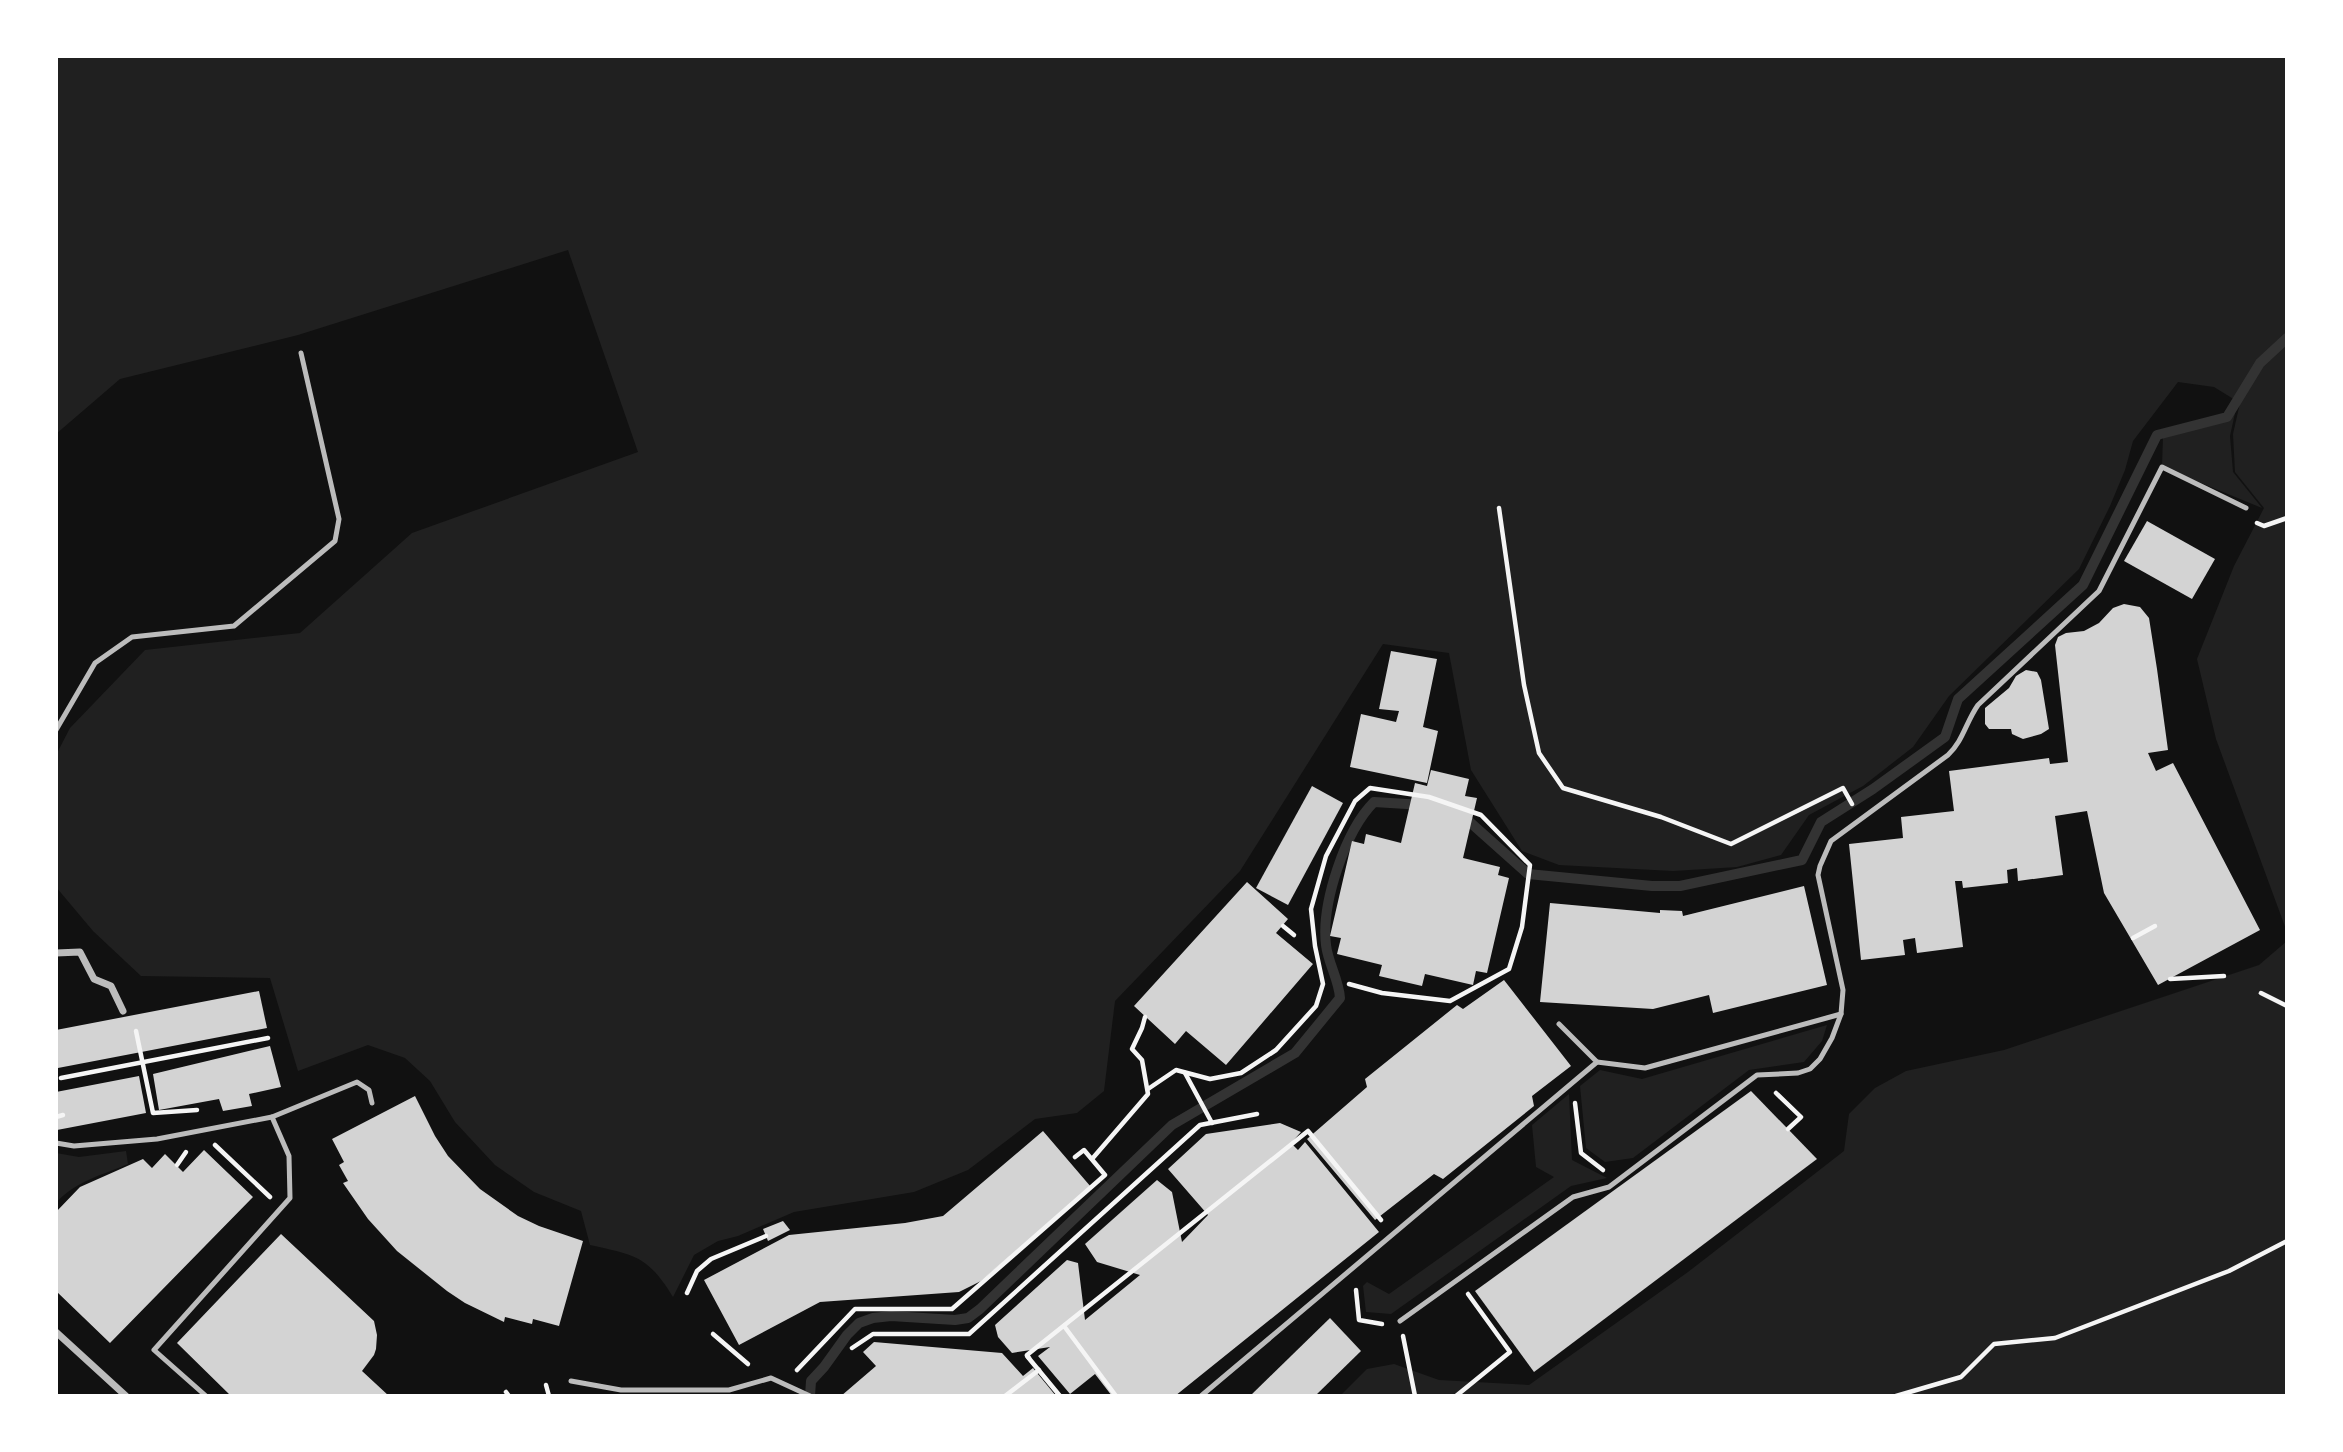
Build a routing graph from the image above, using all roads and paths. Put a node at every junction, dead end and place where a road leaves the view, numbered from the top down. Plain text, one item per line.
1 (301, 353) dead end
2 (1499, 508) dead end
3 (2245, 508) dead end
4 (56, 730) edge
5 (1860, 820) junction
6 (1283, 926) dead end
7 (2155, 926) dead end
8 (1294, 935) dead end
9 (2133, 938) dead end
10 (56, 953) edge
11 (2224, 976) dead end
12 (2170, 979) dead end
13 (1349, 984) dead end
14 (2261, 993) dead end
15 (2287, 1006) edge
16 (123, 1011) dead end
17 (1841, 1014) junction
18 (1144, 1017) dead end
19 (1559, 1024) dead end
20 (136, 1031) dead end
21 (268, 1038) dead end
22 (1597, 1062) junction
23 (1184, 1072) junction
24 (1758, 1075) junction
25 (61, 1078) dead end
26 (1147, 1089) junction
27 (1574, 1094) dead end
28 (372, 1103) dead end
29 (204, 1110) dead end
30 (1257, 1114) dead end
31 (64, 1115) dead end
32 (56, 1117) edge
33 (272, 1117) junction
34 (1212, 1123) junction
35 (1787, 1129) dead end
36 (56, 1143) edge
37 (1075, 1157) dead end
38 (1092, 1159) junction
39 (231, 1160) dead end
40 (1635, 1167) junction
41 (282, 1208) junction
42 (1393, 1235) junction
43 (766, 1236) dead end
44 (2287, 1241) edge
45 (1457, 1280) junction
46 (1355, 1281) dead end
47 (687, 1293) dead end
48 (1400, 1321) junction
49 (1064, 1326) junction
50 (56, 1332) edge
51 (713, 1334) dead end
52 (852, 1348) dead end
53 (748, 1364) dead end
54 (1039, 1370) junction
55 (796, 1371) dead end
56 (571, 1381) dead end
57 (547, 1385) dead end
58 (126, 1396) edge
59 (206, 1396) edge
60 (549, 1396) edge
61 (810, 1396) edge
62 (1005, 1396) edge
63 (1060, 1396) edge
64 (1116, 1396) edge
65 (1201, 1396) edge
66 (1415, 1396) edge
67 (1456, 1396) edge
68 (1896, 1396) edge

1 - 4 lane
2 - 5 path
3 - 5 lane
5 - 17 lane
6 - 8 path
7 - 9 path
10 - 16 street
11 - 12 path
13 - 23 path
14 - 15 path
17 - 22 lane
17 - 24 lane
18 - 26 path
19 - 22 lane
20 - 29 path
21 - 25 path
22 - 42 lane
23 - 26 path
23 - 34 path
24 - 35 path
24 - 40 lane
26 - 38 path
27 - 40 path
28 - 33 lane
30 - 34 path
31 - 32 path
33 - 36 lane
33 - 41 lane
34 - 52 path
37 - 38 path
38 - 55 path
39 - 41 path
40 - 45 lane
41 - 59 lane
42 - 49 path
42 - 65 lane
43 - 47 path
44 - 68 path
45 - 48 lane
45 - 67 path
46 - 48 path
48 - 66 path
49 - 54 path
49 - 64 path
50 - 58 street
51 - 53 path
54 - 62 path
54 - 63 path
56 - 61 lane
57 - 60 path

